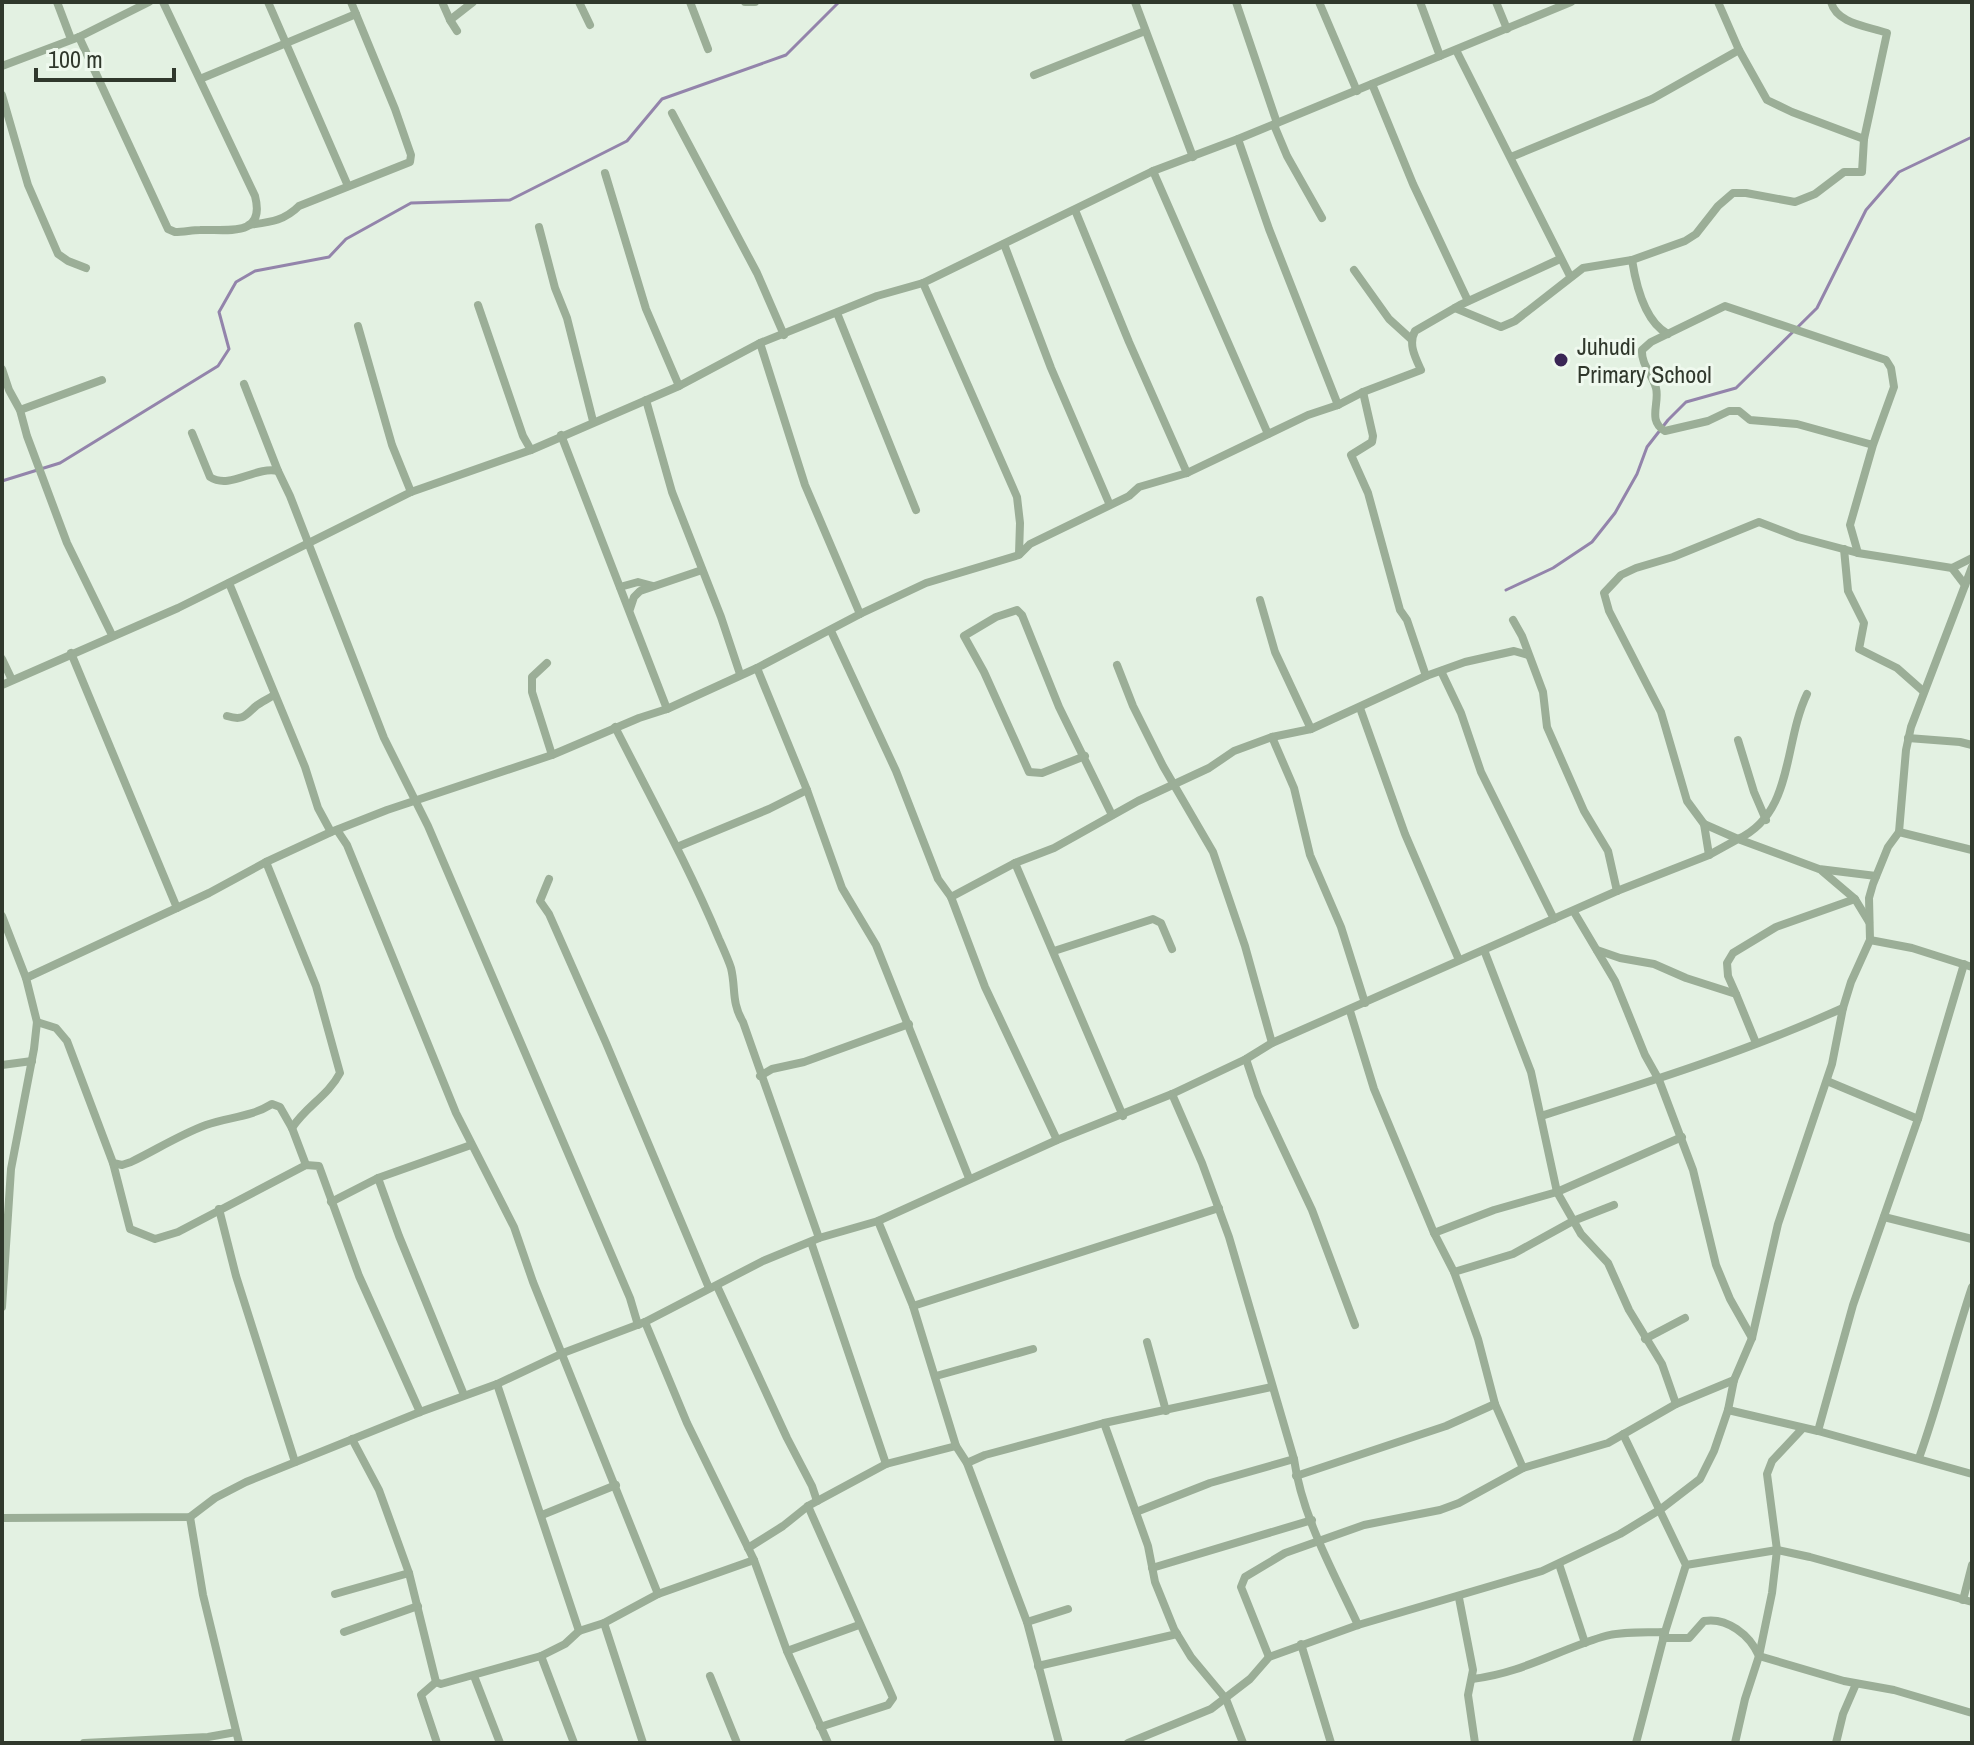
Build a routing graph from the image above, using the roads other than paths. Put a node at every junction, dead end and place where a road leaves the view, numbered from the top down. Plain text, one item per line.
1 (57, 2) edge
2 (149, 2) edge
3 (163, 2) edge
4 (268, 2) edge
5 (351, 2) edge
6 (442, 2) edge
7 (473, 2) edge
8 (579, 2) edge
9 (690, 2) edge
10 (745, 2) edge
11 (755, 2) edge
12 (1135, 2) edge
13 (1236, 2) edge
14 (1319, 2) edge
15 (1420, 2) edge
16 (1496, 2) edge
17 (1571, 2) edge
18 (1718, 2) edge
19 (1831, 2) edge
20 (1556, 5) edge
21 (356, 14) junction
22 (450, 20) junction
23 (590, 25) dead end
24 (1507, 29) junction
25 (457, 31) dead end
26 (1145, 31) junction
27 (75, 38) junction
28 (287, 41) junction
29 (708, 49) dead end
30 (1456, 50) junction
31 (1739, 50) junction
32 (1440, 56) junction
33 (2, 66) edge
34 (1034, 75) dead end
35 (200, 79) junction
36 (1372, 84) junction
37 (1357, 91) junction
38 (2, 95) edge
39 (672, 113) dead end
40 (1276, 124) junction
41 (1238, 139) junction
42 (1864, 139) junction
43 (1193, 157) junction
44 (1511, 157) junction
45 (1153, 171) junction
46 (605, 173) dead end
47 (348, 186) junction
48 (1075, 210) junction
49 (1322, 218) dead end
50 (249, 225) junction
51 (539, 227) dead end
52 (1004, 244) junction
53 (1560, 259) junction
54 (1632, 260) junction
55 (86, 268) dead end
56 (1354, 270) dead end
57 (1570, 276) junction
58 (923, 283) junction
59 (1468, 301) junction
60 (478, 305) dead end
61 (1455, 308) junction
62 (837, 313) junction
63 (1654, 324) junction
64 (358, 326) dead end
65 (1668, 334) junction
66 (784, 335) junction
67 (1411, 339) junction
68 (1651, 342) junction
69 (760, 343) junction
70 (2, 369) edge
71 (102, 380) dead end
72 (244, 384) dead end
73 (679, 386) junction
74 (1363, 392) junction
75 (646, 400) junction
76 (1338, 405) junction
77 (20, 410) junction
78 (593, 421) junction
79 (192, 433) dead end
80 (1268, 434) junction
81 (561, 435) junction
82 (1873, 445) junction
83 (531, 450) junction
84 (278, 471) junction
85 (1187, 473) junction
86 (411, 492) junction
87 (1109, 503) junction
88 (916, 510) dead end
89 (308, 544) junction
90 (1844, 549) junction
91 (1858, 553) junction
92 (1019, 555) junction
93 (1972, 558) edge
94 (1972, 567) edge
95 (1952, 568) junction
96 (702, 570) junction
97 (229, 583) junction
98 (1965, 585) junction
99 (620, 587) junction
100 (654, 587) junction
101 (1260, 600) dead end
102 (630, 613) junction
103 (860, 614) junction
104 (1513, 620) dead end
105 (831, 631) junction
106 (112, 635) junction
107 (71, 653) junction
108 (1528, 655) junction
109 (2, 659) edge
110 (547, 663) dead end
111 (1117, 665) dead end
112 (757, 668) junction
113 (1441, 671) junction
114 (740, 674) junction
115 (1426, 676) junction
116 (12, 680) junction
117 (2, 685) edge
118 (1923, 691) junction
119 (1807, 694) dead end
120 (274, 695) junction
121 (1360, 708) junction
122 (667, 709) junction
123 (227, 716) dead end
124 (615, 727) junction
125 (1311, 729) junction
126 (1272, 737) junction
127 (1908, 738) junction
128 (1738, 740) dead end
129 (1972, 745) edge
130 (552, 755) junction
131 (1085, 756) junction
132 (1173, 783) junction
133 (807, 790) junction
134 (416, 801) junction
135 (1112, 815) junction
136 (1766, 820) junction
137 (1704, 824) junction
138 (334, 831) junction
139 (1899, 832) junction
140 (1738, 839) junction
141 (677, 847) junction
142 (1972, 850) edge
143 (1709, 855) junction
144 (266, 862) junction
145 (1015, 863) junction
146 (1819, 869) junction
147 (1876, 876) junction
148 (549, 879) dead end
149 (1617, 891) junction
150 (951, 897) junction
151 (1855, 899) junction
152 (177, 908) junction
153 (1574, 912) junction
154 (2, 916) edge
155 (1554, 919) junction
156 (1869, 922) junction
157 (1870, 940) junction
158 (1172, 949) dead end
159 (1484, 950) junction
160 (1597, 950) junction
161 (1054, 951) junction
162 (1459, 960) junction
163 (1968, 966) edge
164 (26, 978) junction
165 (1736, 994) junction
166 (1365, 1003) junction
167 (1843, 1008) junction
168 (1350, 1011) junction
169 (37, 1022) junction
170 (909, 1024) junction
171 (1272, 1043) junction
172 (1756, 1043) junction
173 (1246, 1059) junction
174 (32, 1061) junction
175 (2, 1065) edge
176 (760, 1076) junction
177 (1659, 1080) junction
178 (1827, 1081) junction
179 (1172, 1094) junction
180 (1123, 1116) junction
181 (1541, 1116) junction
182 (1918, 1119) junction
183 (292, 1128) junction
184 (1682, 1137) junction
185 (1057, 1140) junction
186 (471, 1145) junction
187 (113, 1163) junction
188 (306, 1165) junction
189 (378, 1178) junction
190 (969, 1178) junction
191 (1557, 1192) junction
192 (331, 1202) junction
193 (1614, 1205) dead end
194 (1219, 1208) junction
195 (219, 1209) junction
196 (1884, 1217) junction
197 (878, 1221) junction
198 (1573, 1221) junction
199 (1434, 1233) junction
200 (1972, 1239) edge
201 (815, 1240) junction
202 (1454, 1272) junction
203 (713, 1287) junction
204 (1972, 1287) edge
205 (1970, 1300) edge
206 (913, 1306) junction
207 (2, 1307) edge
208 (1685, 1318) dead end
209 (641, 1323) junction
210 (1355, 1325) dead end
211 (1752, 1338) junction
212 (1645, 1339) junction
213 (1147, 1342) dead end
214 (1033, 1349) dead end
215 (563, 1353) junction
216 (936, 1376) junction
217 (1734, 1380) junction
218 (497, 1384) junction
219 (1272, 1387) junction
220 (464, 1395) junction
221 (1495, 1404) junction
222 (1676, 1404) junction
223 (1728, 1410) junction
224 (1166, 1411) junction
225 (420, 1412) junction
226 (1104, 1423) junction
227 (1802, 1429) junction
228 (1818, 1431) junction
229 (1623, 1434) junction
230 (352, 1439) junction
231 (956, 1446) junction
232 (1919, 1458) junction
233 (1294, 1459) junction
234 (295, 1462) junction
235 (967, 1463) junction
236 (886, 1464) junction
237 (1523, 1468) junction
238 (1972, 1474) edge
239 (1296, 1476) junction
240 (616, 1485) junction
241 (817, 1501) junction
242 (808, 1506) junction
243 (1661, 1509) junction
244 (1136, 1512) junction
245 (542, 1515) junction
246 (190, 1517) junction
247 (2, 1518) edge
248 (1312, 1520) junction
249 (1318, 1540) junction
250 (748, 1548) junction
251 (1777, 1550) junction
252 (754, 1560) junction
253 (1559, 1564) junction
254 (1686, 1565) junction
255 (1972, 1565) edge
256 (1152, 1568) junction
257 (409, 1573) junction
258 (335, 1594) dead end
259 (658, 1594) junction
260 (1459, 1598) junction
261 (1967, 1601) edge
262 (418, 1606) junction
263 (1068, 1609) dead end
264 (1027, 1622) junction
265 (604, 1623) junction
266 (859, 1625) junction
267 (1358, 1625) junction
268 (579, 1631) junction
269 (344, 1632) dead end
270 (1177, 1634) junction
271 (1664, 1635) junction
272 (1585, 1643) junction
273 (1301, 1644) junction
274 (787, 1651) junction
275 (541, 1656) junction
276 (1759, 1656) junction
277 (1269, 1657) junction
278 (1038, 1666) junction
279 (474, 1676) junction
280 (710, 1676) dead end
281 (1472, 1679) junction
282 (436, 1682) junction
283 (1856, 1684) junction
284 (1226, 1699) junction
285 (1972, 1713) edge
286 (820, 1727) junction
287 (236, 1732) junction
288 (84, 1743) edge
289 (239, 1743) edge
290 (437, 1743) edge
291 (500, 1743) edge
292 (574, 1743) edge
293 (643, 1743) edge
294 (737, 1743) edge
295 (828, 1743) edge
296 (1059, 1743) edge
297 (1128, 1743) edge
298 (1243, 1743) edge
299 (1331, 1743) edge
300 (1475, 1743) edge
301 (1636, 1743) edge
302 (1735, 1743) edge
303 (1836, 1743) edge

1 - 27 street
2 - 27 street
3 - 35 street
4 - 28 street
5 - 21 street
6 - 22 street
7 - 22 street
8 - 23 street
9 - 29 street
10 - 11 street
12 - 26 street
13 - 40 street
14 - 37 street
15 - 32 street
16 - 24 street
17 - 20 street
18 - 31 street
19 - 42 street
20 - 24 street
21 - 28 street
21 - 47 street
22 - 25 street
24 - 30 street
26 - 34 street
26 - 43 street
27 - 33 street
27 - 50 street
28 - 35 street
28 - 47 street
30 - 32 street
30 - 44 street
31 - 42 street
31 - 44 street
32 - 36 street
35 - 50 street
36 - 37 street
36 - 59 street
37 - 40 street
38 - 55 street
39 - 66 street
40 - 41 street
40 - 49 street
41 - 43 street
41 - 76 street
42 - 54 street
43 - 45 street
44 - 53 street
45 - 48 street
45 - 80 street
46 - 73 street
47 - 50 street
48 - 52 street
48 - 85 street
51 - 78 street
52 - 58 street
52 - 87 street
53 - 57 street
53 - 59 street
54 - 57 street
54 - 63 street
56 - 67 street
57 - 61 street
58 - 62 street
58 - 92 street
59 - 61 street
60 - 83 street
61 - 67 street
62 - 66 street
62 - 88 street
63 - 65 street
63 - 68 street
64 - 86 street
65 - 68 street
65 - 82 street
66 - 69 street
67 - 74 street
68 - 82 street
69 - 73 street
69 - 103 street
70 - 77 street
71 - 77 street
72 - 84 street
73 - 75 street
74 - 76 street
74 - 115 street
75 - 78 street
75 - 96 street
76 - 80 street
77 - 106 street
78 - 81 street
79 - 84 street
80 - 85 street
81 - 83 street
81 - 99 street
82 - 91 street
83 - 86 street
84 - 89 street
85 - 87 street
86 - 89 street
87 - 92 street
89 - 97 street
89 - 134 street
90 - 91 street
90 - 118 street
90 - 137 street
91 - 95 street
92 - 103 street
93 - 95 street
94 - 98 street
95 - 98 street
96 - 100 street
96 - 114 street
97 - 106 street
97 - 120 street
98 - 118 street
99 - 100 street
99 - 102 street
100 - 102 street
101 - 125 street
102 - 122 street
103 - 105 street
104 - 108 street
105 - 112 street
105 - 150 street
106 - 107 street
107 - 116 street
107 - 152 street
108 - 113 street
108 - 149 street
109 - 116 street
110 - 130 street
111 - 132 street
112 - 114 street
112 - 133 street
113 - 115 street
113 - 155 street
114 - 122 street
115 - 121 street
116 - 117 street
118 - 127 street
119 - 136 street
120 - 123 street
120 - 138 street
121 - 125 street
121 - 162 street
122 - 124 street
124 - 130 street
124 - 141 street
125 - 126 street
126 - 132 street
126 - 166 street
127 - 129 street
127 - 139 street
128 - 136 street
130 - 134 street
131 - 131 street
131 - 135 street
132 - 135 street
132 - 171 street
133 - 141 street
133 - 170 street
134 - 138 street
134 - 209 street
135 - 145 street
136 - 140 street
137 - 140 street
137 - 143 street
138 - 144 street
138 - 186 street
139 - 142 street
139 - 147 street
140 - 143 street
140 - 146 street
141 - 176 street
143 - 149 street
144 - 152 street
144 - 183 street
145 - 150 street
145 - 161 street
146 - 147 street
146 - 151 street
147 - 156 street
148 - 203 street
149 - 153 street
150 - 185 street
151 - 156 street
151 - 165 street
152 - 164 street
153 - 155 street
153 - 160 street
154 - 164 street
155 - 159 street
156 - 157 street
157 - 163 street
157 - 167 street
158 - 161 street
159 - 162 street
159 - 181 street
160 - 165 street
160 - 177 street
161 - 180 street
162 - 166 street
163 - 182 street
164 - 169 street
165 - 172 street
166 - 168 street
167 - 172 street
167 - 178 street
168 - 171 street
168 - 199 street
169 - 174 street
169 - 187 street
170 - 176 street
170 - 190 street
171 - 173 street
172 - 177 street
173 - 179 street
173 - 210 street
174 - 175 street
174 - 207 street
176 - 201 street
177 - 181 street
177 - 184 street
178 - 182 street
178 - 211 street
179 - 180 street
179 - 194 street
180 - 185 street
181 - 191 street
182 - 196 street
183 - 187 street
183 - 188 street
184 - 191 street
184 - 211 street
185 - 190 street
186 - 189 street
186 - 215 street
187 - 195 street
188 - 192 street
188 - 195 street
189 - 192 street
189 - 220 street
190 - 197 street
191 - 198 street
191 - 199 street
192 - 225 street
193 - 198 street
194 - 206 street
194 - 219 street
195 - 234 street
196 - 200 street
196 - 228 street
197 - 201 street
197 - 206 street
198 - 202 street
198 - 212 street
199 - 202 street
201 - 203 street
201 - 236 street
202 - 221 street
203 - 209 street
203 - 241 street
204 - 205 street
205 - 232 street
206 - 216 street
208 - 212 street
209 - 215 street
209 - 250 street
211 - 217 street
212 - 222 street
213 - 224 street
214 - 216 street
215 - 218 street
215 - 240 street
216 - 231 street
217 - 222 street
217 - 223 street
218 - 220 street
218 - 245 street
219 - 224 street
219 - 233 street
220 - 225 street
221 - 237 street
221 - 239 street
222 - 229 street
223 - 227 street
223 - 243 street
224 - 226 street
225 - 230 street
226 - 235 street
226 - 244 street
227 - 228 street
227 - 251 street
228 - 232 street
229 - 237 street
229 - 243 street
230 - 234 street
230 - 257 street
231 - 235 street
231 - 236 street
232 - 238 street
233 - 239 street
233 - 244 street
234 - 246 street
235 - 264 street
236 - 241 street
237 - 249 street
239 - 248 street
240 - 245 street
240 - 259 street
241 - 242 street
242 - 250 street
242 - 266 street
243 - 253 street
243 - 254 street
244 - 256 street
245 - 268 street
246 - 247 street
246 - 287 street
248 - 249 street
248 - 256 street
249 - 267 street
249 - 277 street
250 - 252 street
251 - 254 street
251 - 261 street
251 - 276 street
252 - 259 street
252 - 274 street
253 - 260 street
253 - 272 street
254 - 271 street
255 - 261 street
256 - 270 street
257 - 258 street
257 - 262 street
259 - 265 street
260 - 267 street
260 - 281 street
262 - 269 street
262 - 282 street
263 - 264 street
264 - 278 street
265 - 268 street
265 - 293 street
266 - 274 street
266 - 286 street
267 - 273 street
268 - 275 street
270 - 278 street
270 - 284 street
271 - 272 street
271 - 276 street
271 - 301 street
272 - 281 street
273 - 277 street
273 - 299 street
274 - 286 street
275 - 279 street
275 - 292 street
276 - 283 street
276 - 302 street
277 - 284 street
278 - 296 street
279 - 282 street
279 - 291 street
280 - 294 street
281 - 300 street
282 - 290 street
283 - 285 street
283 - 303 street
284 - 297 street
284 - 298 street
286 - 295 street
287 - 288 street
287 - 289 street

